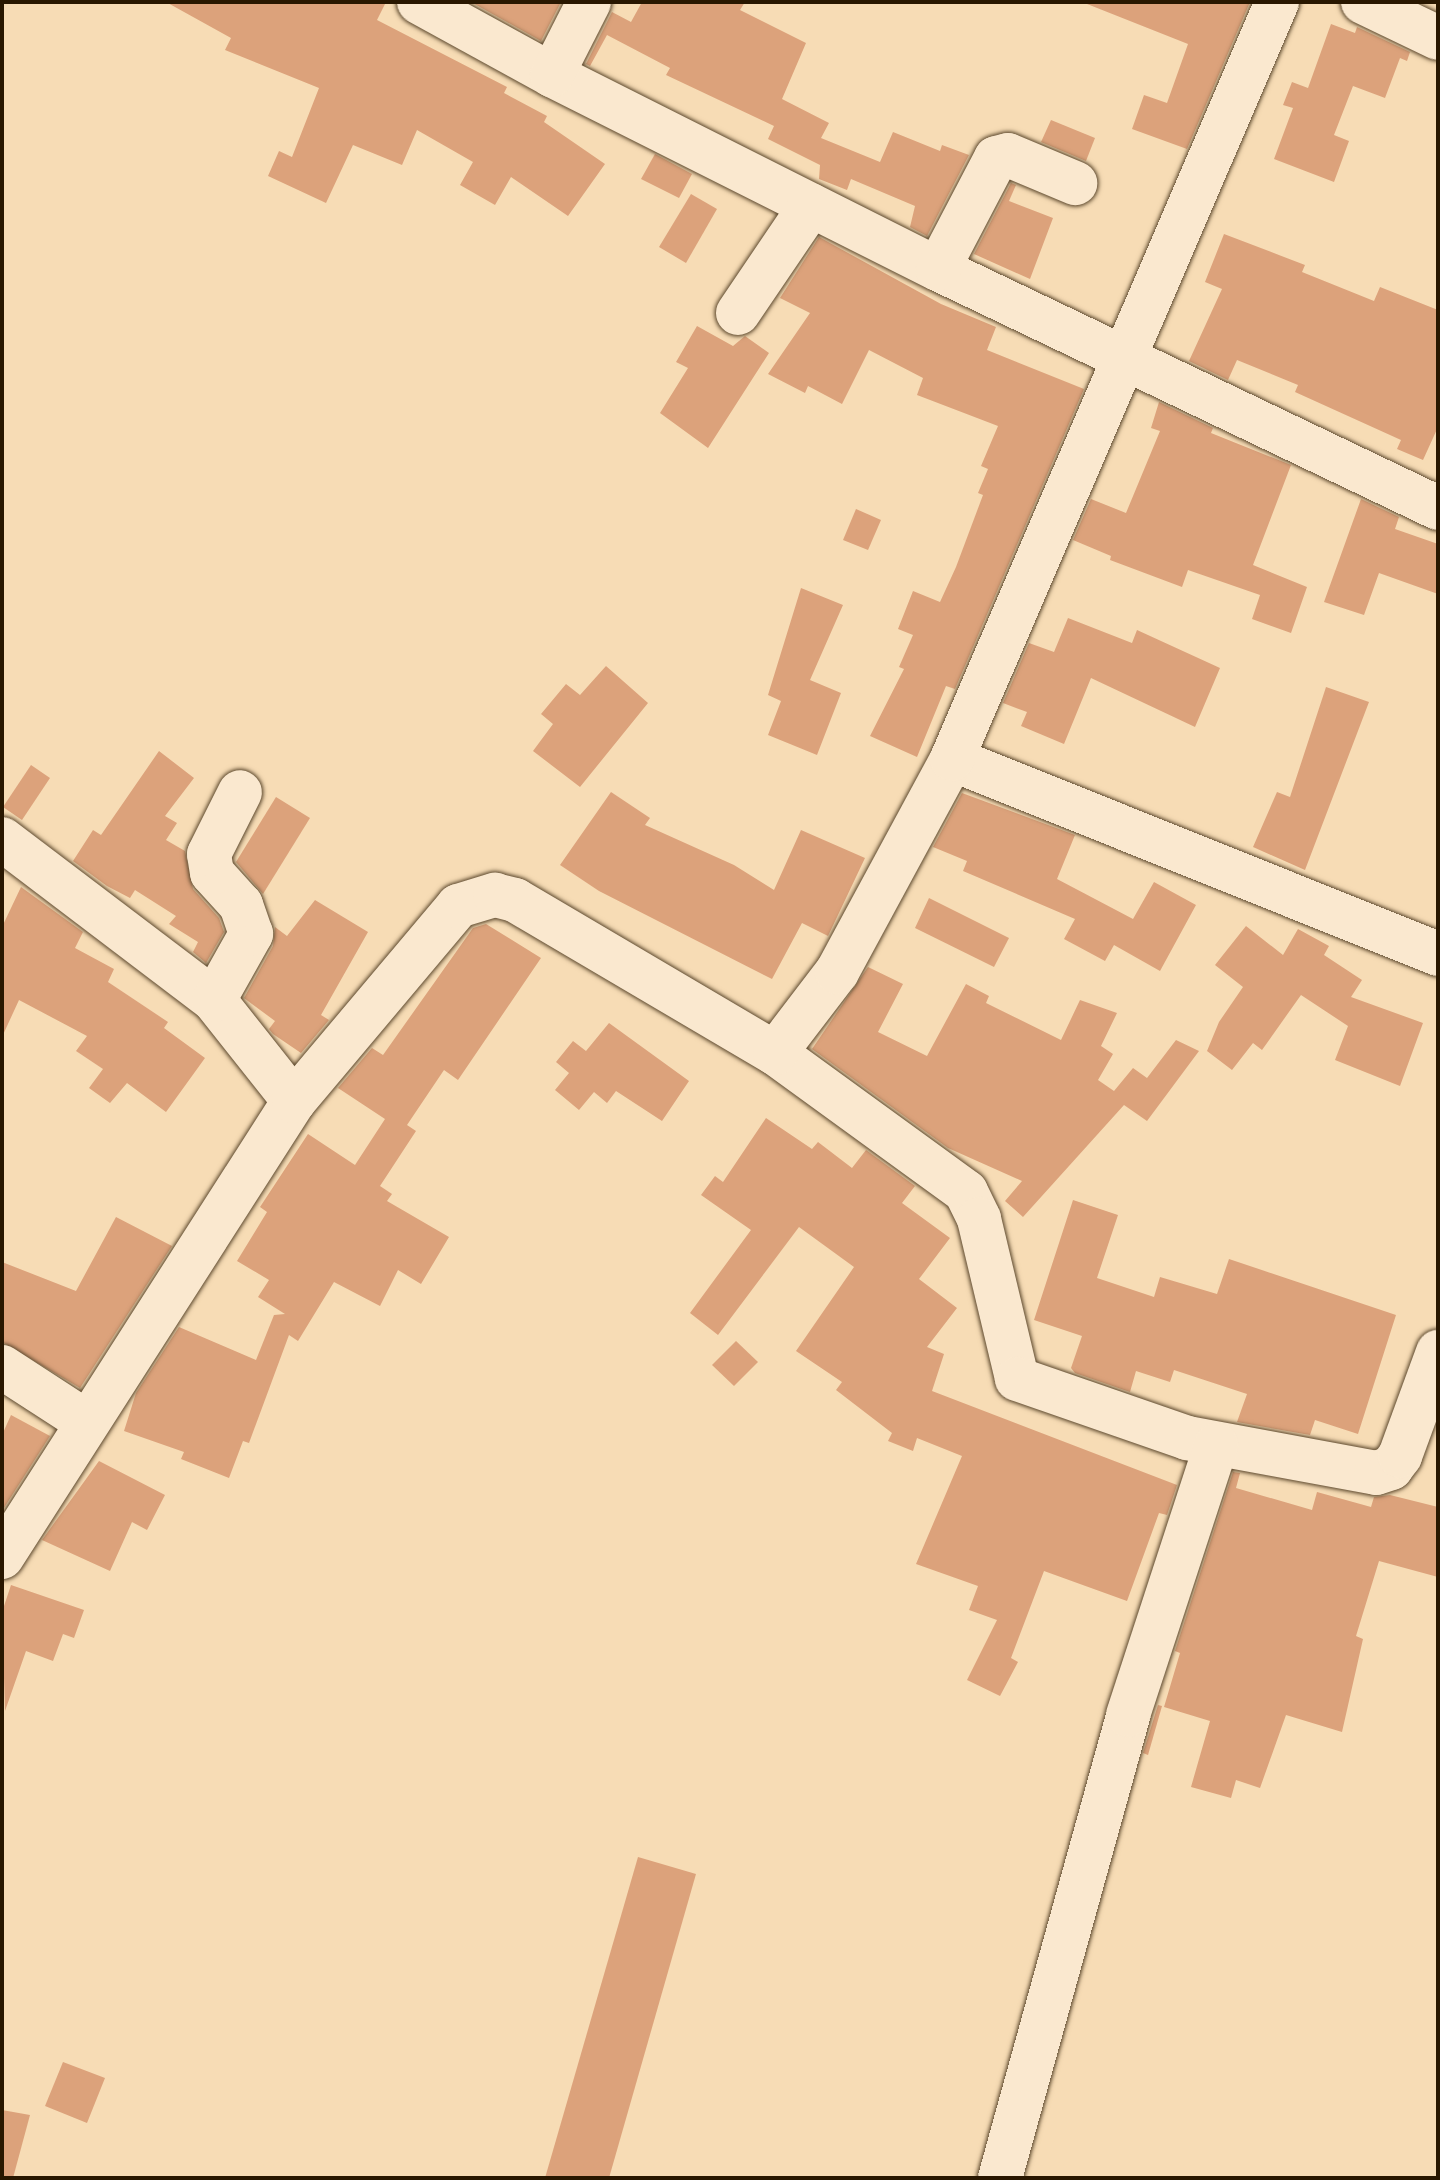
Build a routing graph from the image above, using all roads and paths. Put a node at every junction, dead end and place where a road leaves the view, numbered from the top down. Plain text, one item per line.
1 (419, 2) edge
2 (589, 2) edge
3 (1277, 2) edge
4 (1363, 2) edge
5 (1438, 38) edge
6 (552, 75) junction
7 (1075, 183) dead end
8 (811, 205) junction
9 (938, 269) junction
10 (738, 313) dead end
11 (1126, 359) junction
12 (1438, 508) edge
13 (952, 759) junction
14 (240, 792) dead end
15 (2, 839) edge
16 (1438, 954) edge
17 (214, 1000) junction
18 (775, 1053) junction
19 (294, 1101) junction
20 (1438, 1352) edge
21 (2, 1367) edge
22 (85, 1421) junction
23 (1216, 1445) junction
24 (2, 1557) edge
25 (1000, 2178) edge

1 - 6 street
2 - 6 street
3 - 11 street
4 - 5 street
6 - 8 street
7 - 9 street
8 - 9 street
8 - 10 street
9 - 11 street
11 - 12 street
11 - 13 street
13 - 16 street
13 - 18 street
14 - 17 street
15 - 17 street
17 - 19 street
18 - 19 street
18 - 23 street
19 - 22 street
20 - 23 street
21 - 22 street
22 - 24 street
23 - 25 street

